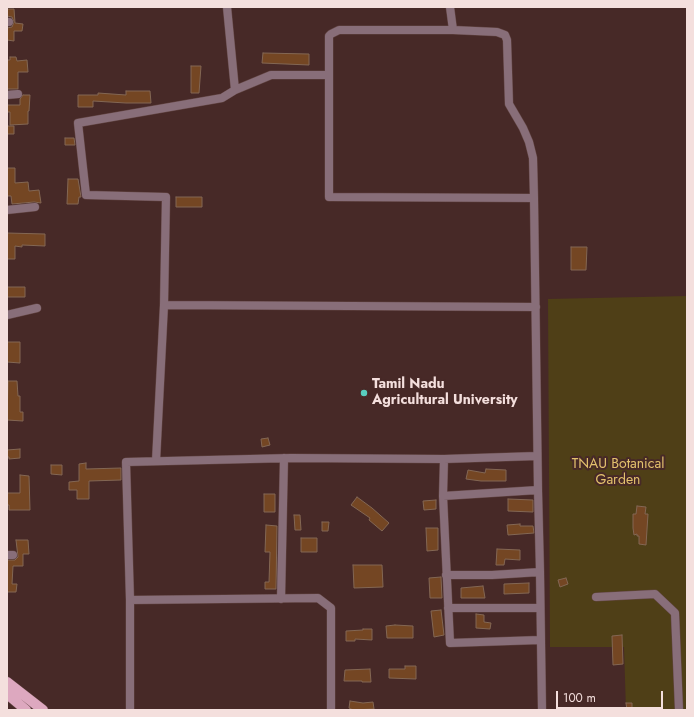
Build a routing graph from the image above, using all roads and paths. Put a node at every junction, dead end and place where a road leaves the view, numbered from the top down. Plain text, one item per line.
1 (227, 7) edge
2 (450, 7) edge
3 (453, 30) junction
4 (329, 75) junction
5 (235, 90) junction
6 (18, 94) dead end
7 (7, 95) edge
8 (534, 198) junction
9 (35, 207) dead end
10 (7, 210) edge
11 (164, 305) junction
12 (536, 307) junction
13 (37, 308) dead end
14 (7, 315) edge
15 (537, 456) junction
16 (284, 458) junction
17 (444, 459) junction
18 (156, 461) junction
19 (538, 490) junction
20 (443, 496) junction
21 (540, 572) junction
22 (446, 575) junction
23 (596, 597) dead end
24 (281, 599) junction
25 (130, 600) junction
26 (448, 608) junction
27 (540, 608) junction
28 (540, 640) junction
29 (7, 682) edge
30 (7, 694) edge
31 (26, 710) edge
32 (43, 710) edge
33 (130, 710) edge
34 (331, 710) edge
35 (542, 710) edge
36 (679, 710) edge

1 - 5 street
2 - 3 street
3 - 4 street
3 - 8 street
4 - 5 street
4 - 8 street
5 - 11 street
6 - 7 street
8 - 12 street
9 - 10 street
11 - 12 street
11 - 18 street
12 - 15 street
13 - 14 street
15 - 17 street
15 - 19 street
16 - 17 street
16 - 18 street
16 - 24 street
17 - 20 street
18 - 25 street
19 - 20 street
19 - 21 street
20 - 22 street
21 - 22 street
21 - 27 street
22 - 26 street
23 - 36 street
24 - 25 street
24 - 34 street
25 - 33 street
26 - 27 street
26 - 28 street
27 - 28 street
28 - 35 street
29 - 32 main road
30 - 31 main road

